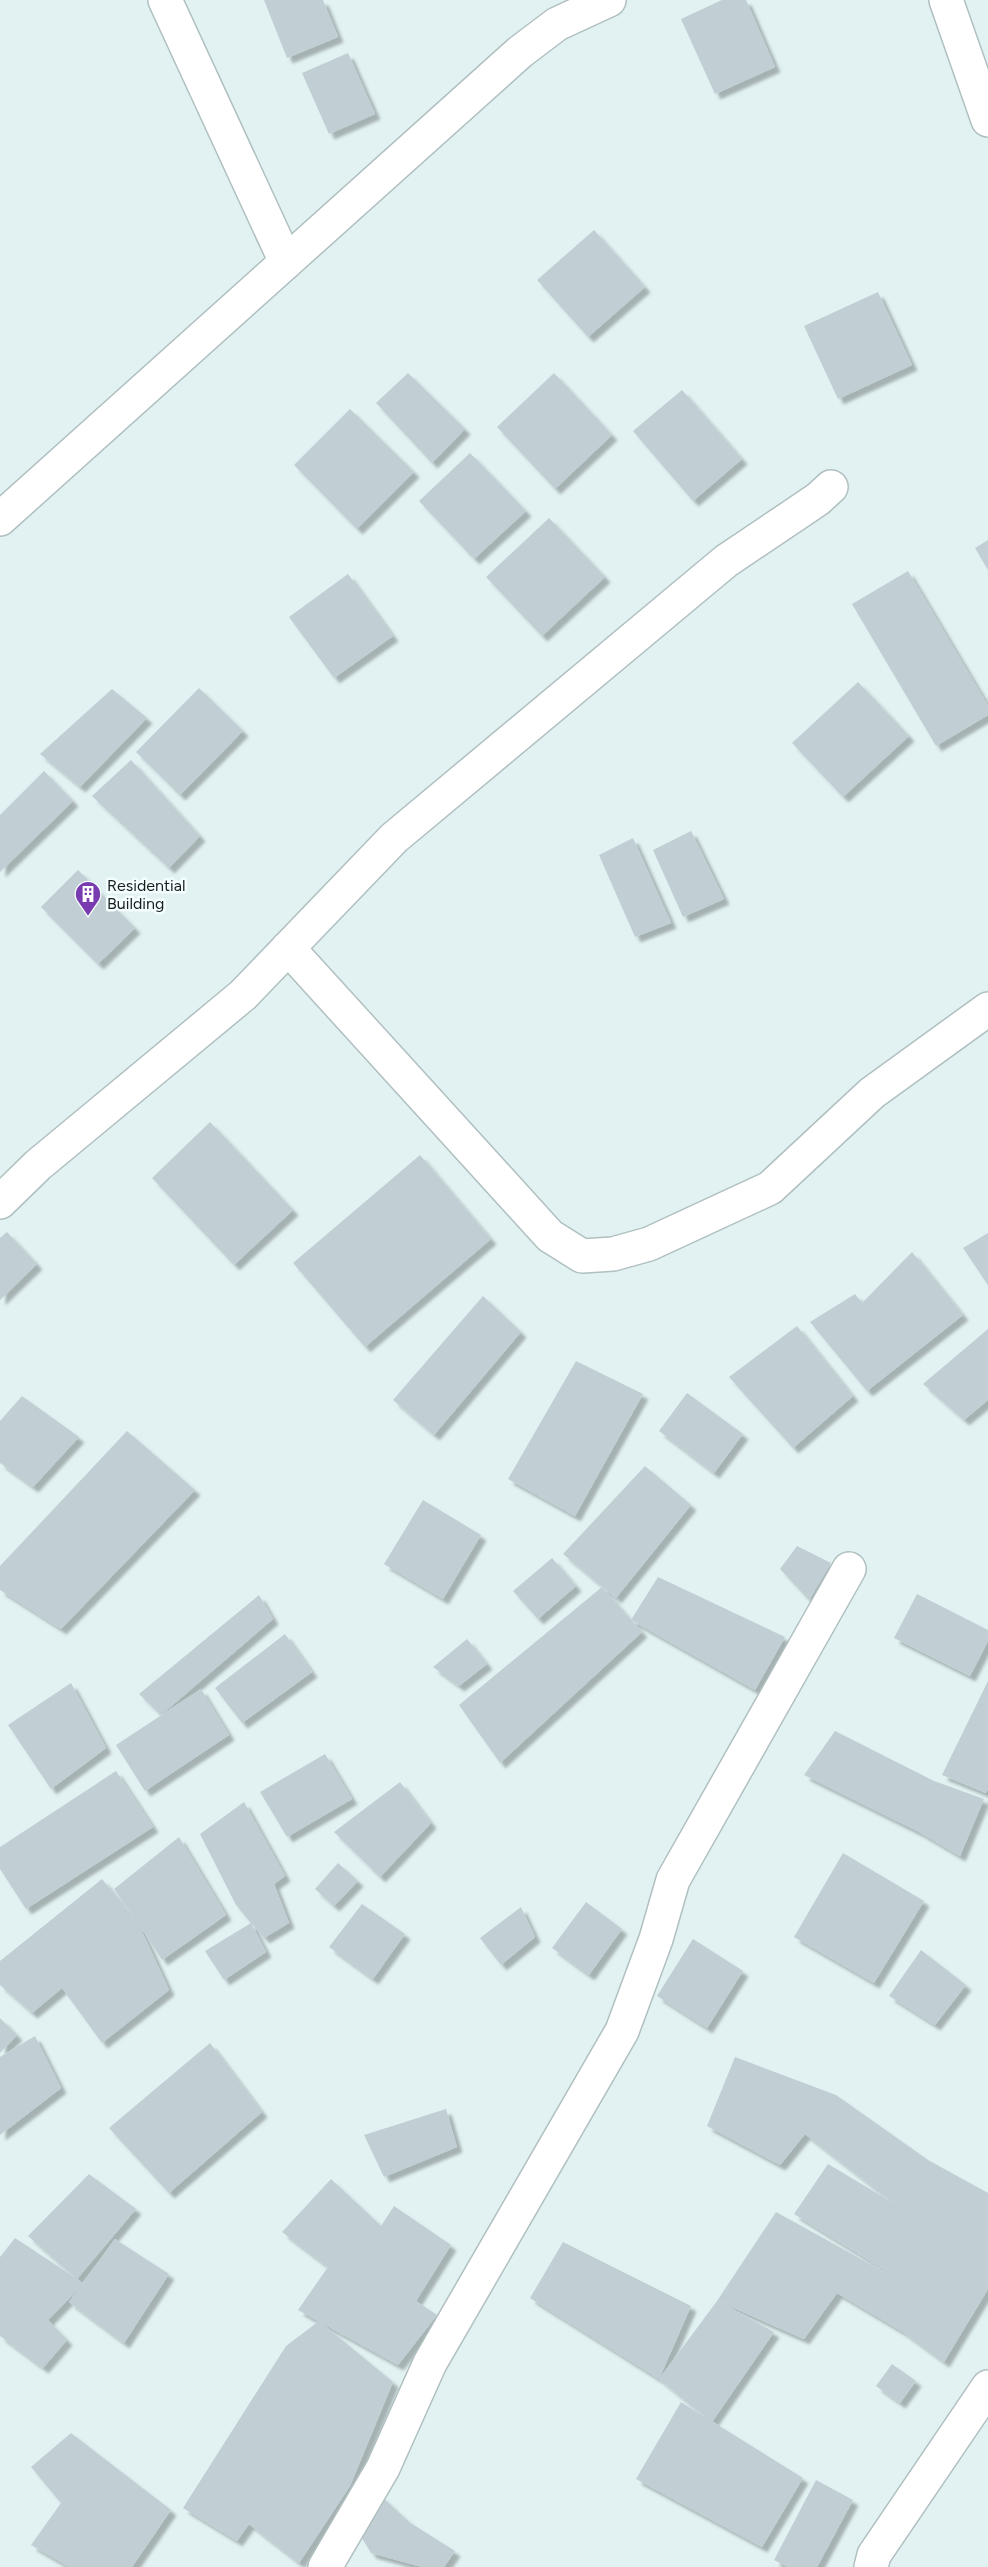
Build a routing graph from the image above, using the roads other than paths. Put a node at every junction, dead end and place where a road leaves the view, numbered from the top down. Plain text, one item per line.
1 (165, 0) edge
2 (609, 0) edge
3 (946, 0) edge
4 (988, 120) edge
5 (286, 262) junction
6 (831, 487) dead end
7 (0, 519) edge
8 (288, 948) junction
9 (988, 1009) edge
10 (0, 1202) edge
11 (849, 1569) dead end
12 (988, 2387) edge
13 (326, 2567) edge
14 (871, 2567) edge

1 - 5 street
2 - 5 street
3 - 4 street
5 - 7 street
6 - 8 street
8 - 9 street
8 - 10 street
11 - 13 street
12 - 14 street

